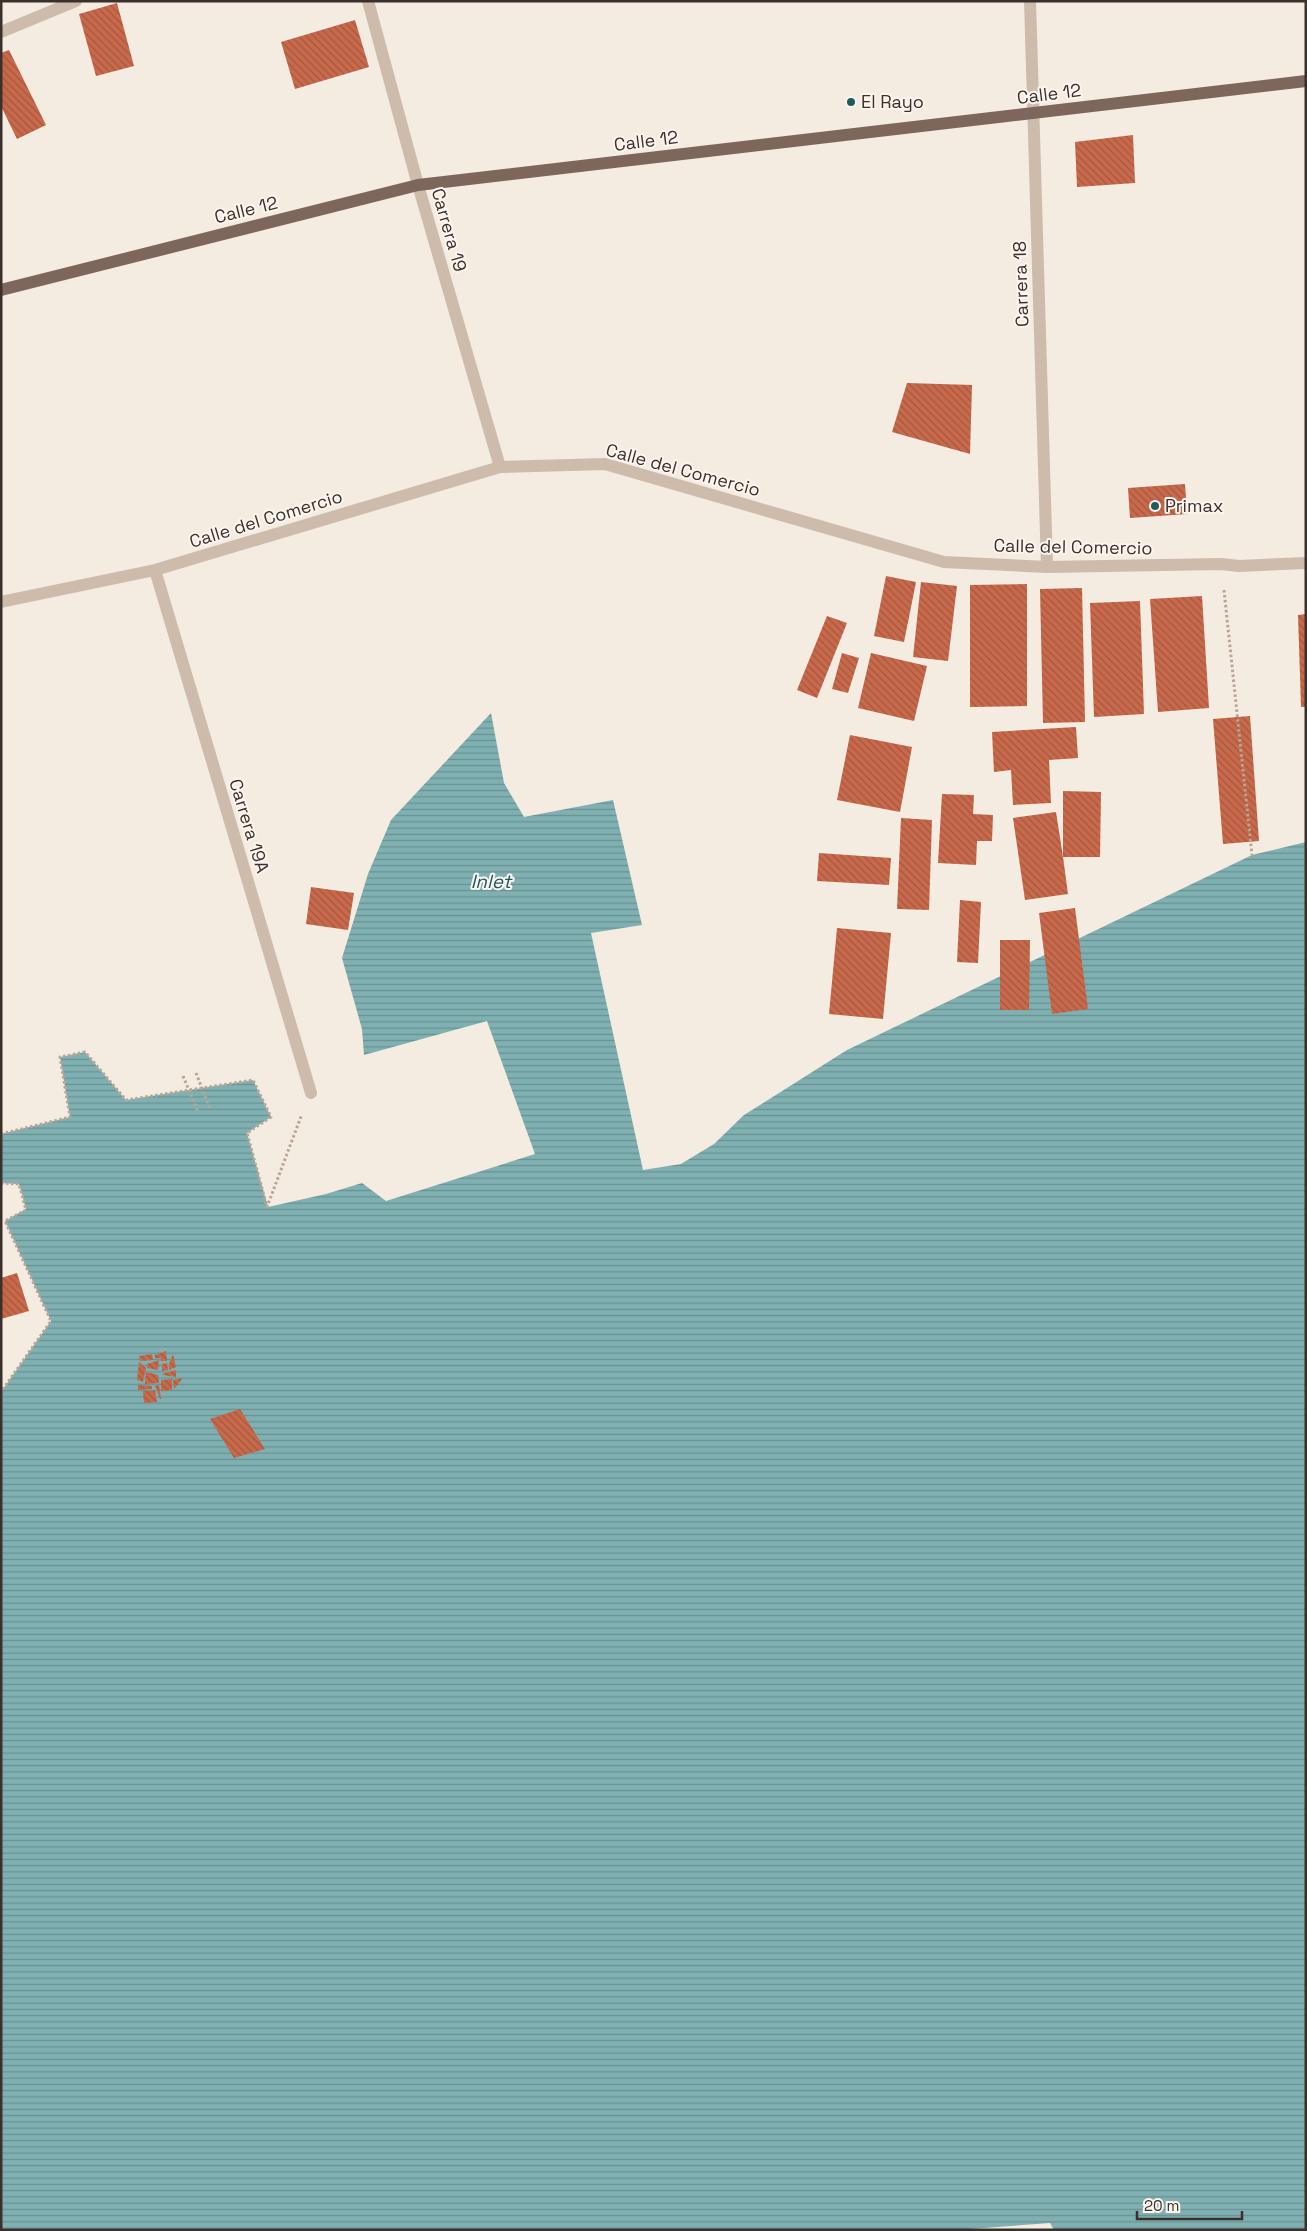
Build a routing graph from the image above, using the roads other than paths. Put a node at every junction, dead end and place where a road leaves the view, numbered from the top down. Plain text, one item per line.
1 (76, 1) edge
2 (368, 1) edge
3 (1030, 1) edge
4 (1, 32) edge
5 (1306, 81) edge
6 (1034, 113) junction
7 (418, 185) junction
8 (1, 290) edge
9 (500, 468) junction
10 (1306, 563) edge
11 (1047, 567) junction
12 (154, 570) junction
13 (1, 602) edge
14 (310, 1092) road end

1 - 4 street
2 - 7 street, Carrera 19
3 - 6 street, Carrera 18
5 - 6 main road, Calle 12
6 - 7 main road, Calle 12
6 - 11 street, Carrera 18
7 - 8 main road, Calle 12
7 - 9 street, Carrera 19
9 - 11 street, Calle del Comercio
9 - 12 street, Calle del Comercio
10 - 11 street, Calle del Comercio
12 - 13 street, Calle del Comercio
12 - 14 street, Carrera 19A

